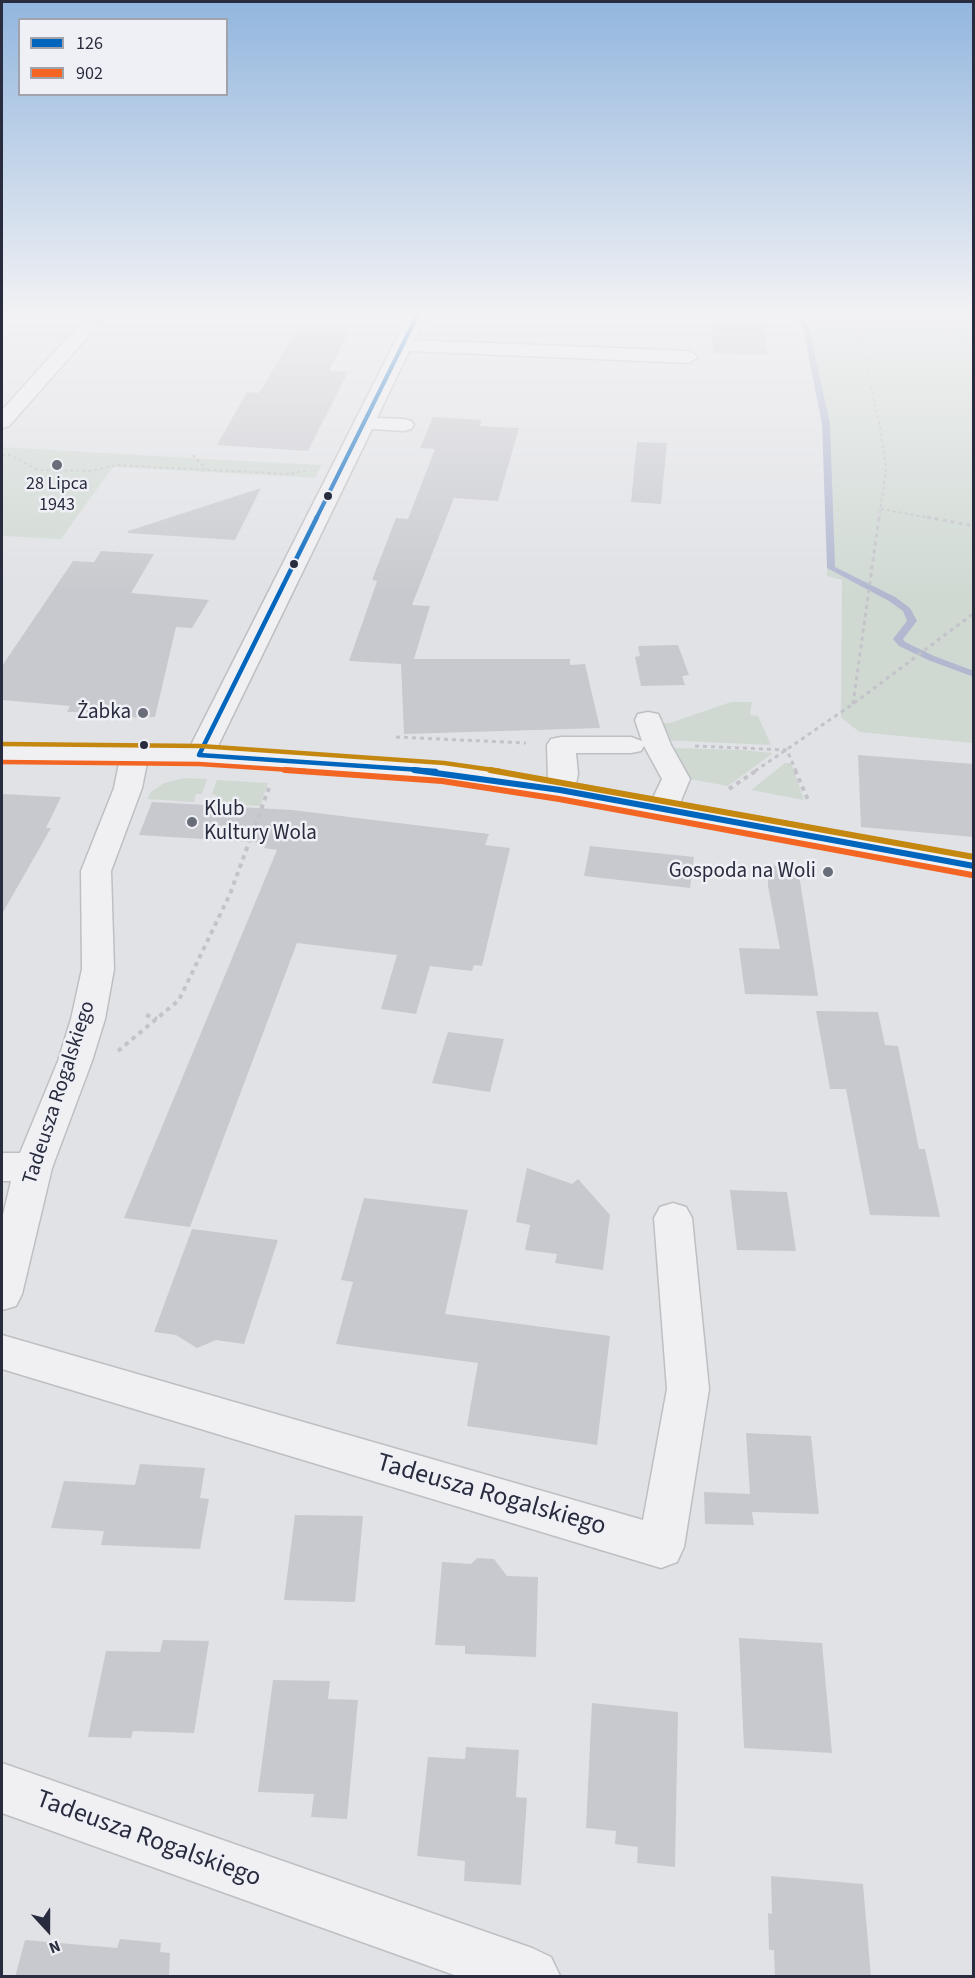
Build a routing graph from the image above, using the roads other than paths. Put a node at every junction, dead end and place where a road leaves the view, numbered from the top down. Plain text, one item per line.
1 (14, 408) edge
2 (372, 408) edge
3 (2, 422) edge
4 (365, 423) junction
5 (404, 425) dead end
6 (2, 753) edge
7 (135, 753) junction
8 (199, 755) junction
9 (560, 790) junction
10 (662, 810) junction
11 (974, 866) edge
12 (17, 1167) edge
13 (673, 1218) dead end
14 (2, 1294) edge
15 (2, 1352) edge
16 (2, 1788) edge
17 (532, 1977) edge

1 - 3 street
2 - 4 street
4 - 5 street
4 - 8 street
6 - 7 street
7 - 8 street
7 - 12 street, Tadeusza Rogalskiego
8 - 9 street
9 - 10 street
9 - 10 street
10 - 11 street
12 - 14 street, Tadeusza Rogalskiego
13 - 15 street, Tadeusza Rogalskiego
16 - 17 street, Tadeusza Rogalskiego

